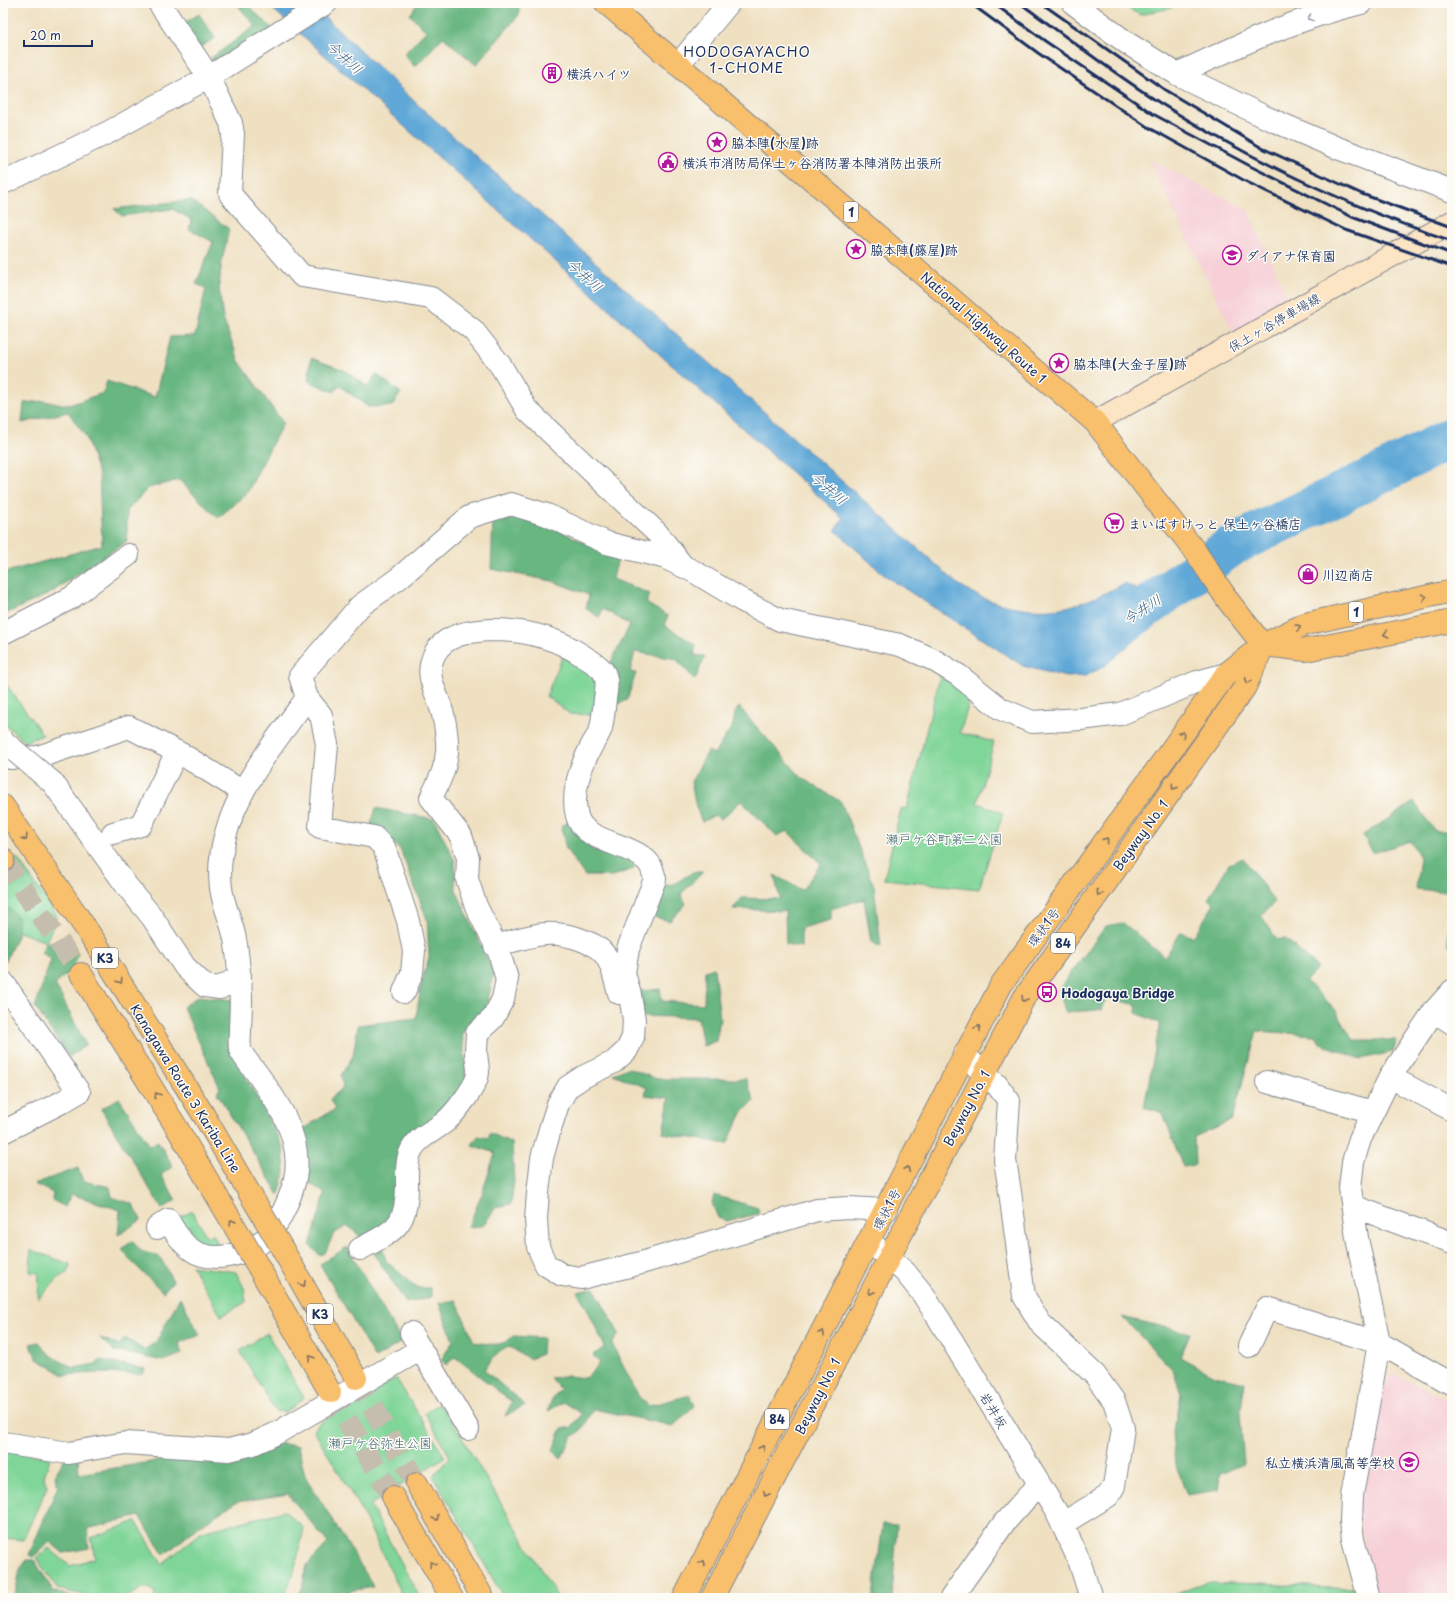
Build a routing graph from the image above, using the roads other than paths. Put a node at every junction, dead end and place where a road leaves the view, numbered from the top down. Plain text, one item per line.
1 (159, 3) edge
2 (606, 3) edge
3 (729, 3) edge
4 (1073, 3) edge
5 (1361, 3) edge
6 (323, 5) edge
7 (678, 65) junction
8 (1177, 74) junction
9 (209, 77) junction
10 (3, 183) edge
11 (1452, 191) edge
12 (1452, 222) edge
13 (1095, 422) junction
14 (128, 555) dead end
15 (684, 567) junction
16 (1452, 591) edge
17 (1452, 621) edge
18 (3, 633) edge
19 (1263, 645) junction
20 (1226, 674) junction
21 (307, 698) junction
22 (3, 741) edge
23 (177, 752) junction
24 (3, 754) edge
25 (243, 792) junction
26 (3, 806) edge
27 (113, 833) dead end
28 (495, 946) junction
29 (81, 974) tunnel mouth
30 (240, 976) junction
31 (3, 982) edge
32 (1452, 991) edge
33 (404, 992) dead end
34 (1434, 1011) junction
35 (634, 1020) junction
36 (1452, 1023) edge
37 (964, 1055) junction
38 (985, 1073) junction
39 (1390, 1077) junction
40 (1267, 1082) dead end
41 (1452, 1110) edge
42 (1373, 1112) junction
43 (3, 1132) edge
44 (1353, 1206) junction
45 (886, 1210) junction
46 (157, 1228) dead end
47 (870, 1241) junction
48 (1452, 1243) edge
49 (360, 1249) dead end
50 (889, 1257) junction
51 (1379, 1343) junction
52 (1249, 1346) dead end
53 (356, 1378) tunnel mouth
54 (1452, 1384) edge
55 (330, 1392) tunnel mouth
56 (468, 1429) dead end
57 (3, 1443) edge
58 (417, 1484) tunnel mouth
59 (1039, 1484) junction
60 (393, 1497) tunnel mouth
61 (1062, 1524) junction
62 (452, 1598) edge
63 (483, 1598) edge
64 (684, 1598) edge
65 (712, 1598) edge
66 (951, 1598) edge
67 (1091, 1598) edge
68 (1369, 1598) edge

1 - 9 street
2 - 7 main road, National Highway Route 1 / 1
3 - 7 street
4 - 8 street
5 -> 8 street
6 - 9 street
7 - 13 main road, National Highway Route 1 / 1
8 - 11 street
9 - 10 street
9 - 15 street
12 - 13 main road, 保土ヶ谷停車場線
13 - 19 main road, National Highway Route 1 / 1
14 - 18 street
15 - 20 street
15 - 21 street
19 -> 16 main road, 1
17 -> 19 main road, 1
19 - 20 main road, 環状1号 / 84
19 -> 38 main road, Beyway No. 1 / 84
37 -> 20 main road, 環状1号 / 84
21 - 25 street
21 - 33 street
22 - 30 street, bridge
23 - 24 street
23 - 25 street
23 - 27 street
25 - 30 street
26 -> 53 main road, Kanagawa Route 3 Kariba Line / K3, bridge
28 - 35 street
28 - 35 street
28 - 49 street
55 -> 29 main road, K3, bridge
30 - 46 street
31 - 43 street
32 - 34 street
34 - 36 street
34 - 39 street
35 - 45 street
37 - 38 street
45 -> 37 main road, 環状1号 / 84
38 - 50 main road, Beyway No. 1 / 84
38 - 61 street
39 - 41 street
39 - 42 street
40 - 42 street
42 - 44 street
44 - 48 street
44 - 51 street
45 - 47 main road, 環状1号 / 84
47 - 50 street, 岩井坂
64 -> 47 main road, Beyway No. 1 / 84
50 - 59 street, 岩井坂
50 -> 65 main road, Beyway No. 1 / 84
51 - 52 street
51 - 54 street
51 - 68 street
56 - 57 street
58 -> 63 main road
59 - 61 street, 岩井坂
59 - 66 street
62 -> 60 main road
61 - 67 street, 岩井坂

